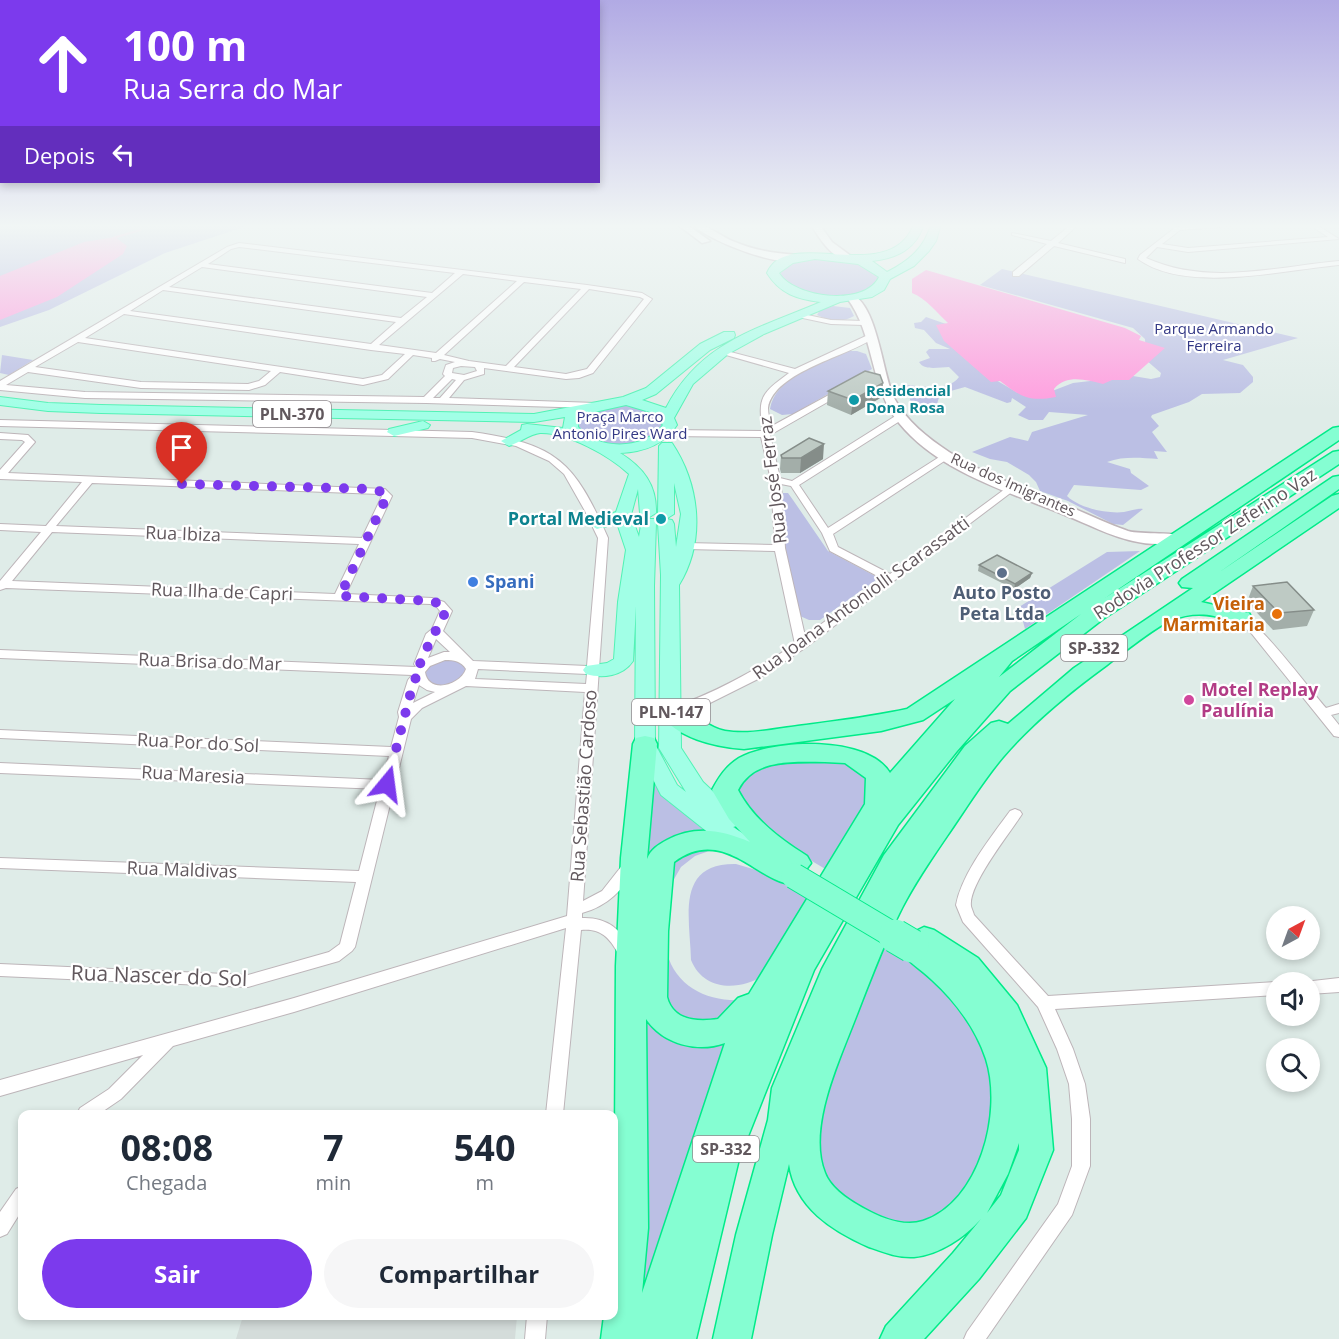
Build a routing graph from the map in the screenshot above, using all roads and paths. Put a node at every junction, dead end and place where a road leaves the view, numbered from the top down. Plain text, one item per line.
1 (361, 286) edge
2 (443, 286) edge
3 (515, 286) edge
4 (582, 286) edge
5 (883, 286) edge
6 (587, 287) junction
7 (782, 287) joint
8 (162, 288) joint
9 (866, 295) junction
10 (432, 296) junction
11 (852, 298) junction
12 (837, 299) junction
13 (123, 312) junction
14 (801, 315) junction
15 (863, 317) junction
16 (403, 321) junction
17 (871, 338) junction
18 (77, 339) junction
19 (371, 348) junction
20 (722, 351) junction
21 (410, 354) junction
22 (433, 358) junction
23 (465, 362) junction
24 (479, 365) junction
25 (509, 367) junction
26 (278, 369) junction
27 (32, 370) junction
28 (521, 370) junction
29 (795, 372) junction
30 (448, 374) junction
31 (475, 376) junction
32 (462, 378) junction
33 (848, 388) edge
34 (2, 391) edge
35 (426, 400) junction
36 (443, 400) junction
37 (626, 401) junction
38 (405, 406) junction
39 (588, 407) junction
40 (0, 413) edge
41 (264, 413) junction
42 (359, 414) junction
43 (668, 417) junction
44 (900, 417) junction
45 (0, 423) edge
46 (317, 425) junction
47 (423, 425) junction
48 (537, 428) junction
49 (394, 432) junction
50 (1339, 432) edge
51 (766, 433) junction
52 (0, 436) edge
53 (577, 436) junction
54 (666, 438) junction
55 (509, 441) junction
56 (595, 445) junction
57 (947, 456) junction
58 (1339, 456) edge
59 (636, 475) junction
60 (0, 476) edge
61 (776, 480) junction
62 (88, 481) junction
63 (1339, 481) edge
64 (794, 484) junction
65 (1012, 488) junction
66 (1339, 500) edge
67 (623, 515) junction
68 (657, 519) junction
69 (597, 524) junction
70 (0, 527) edge
71 (50, 529) junction
72 (827, 533) junction
73 (1178, 538) junction
74 (367, 541) junction
75 (686, 546) junction
76 (635, 548) junction
77 (780, 548) junction
78 (889, 578) junction
79 (1223, 578) junction
80 (1, 586) edge
81 (645, 586) junction
82 (669, 588) junction
83 (340, 596) junction
84 (1241, 618) junction
85 (1144, 628) junction
86 (437, 631) junction
87 (801, 645) junction
88 (0, 654) edge
89 (1003, 658) junction
90 (467, 662) junction
91 (534, 668) junction
92 (420, 671) junction
93 (592, 679) junction
94 (529, 684) junction
95 (459, 685) junction
96 (1339, 708) edge
97 (671, 712) junction
98 (1323, 714) junction
99 (405, 717) junction
100 (1339, 733) edge
101 (0, 734) edge
102 (645, 744) junction
103 (396, 752) junction
104 (0, 768) edge
105 (387, 784) junction
106 (878, 804) junction
107 (1015, 814) dead end
108 (634, 858) junction
109 (0, 862) edge
110 (788, 865) junction
111 (365, 877) junction
112 (574, 918) junction
113 (914, 939) junction
114 (631, 966) junction
115 (0, 970) edge
116 (778, 971) junction
117 (1339, 985) edge
118 (1320, 986) edge
119 (1266, 990) edge
120 (1044, 1003) junction
121 (167, 1041) junction
122 (0, 1088) edge
123 (92, 1110) edge
124 (555, 1110) edge
125 (18, 1201) edge
126 (0, 1228) edge
127 (537, 1320) edge
128 (535, 1339) edge
129 (620, 1339) edge
130 (646, 1339) edge
131 (677, 1339) edge
132 (732, 1339) edge
133 (899, 1339) edge
134 (974, 1339) edge

1 - 10 street
2 - 10 street
3 - 22 street
4 - 6 street
5 - 9 main road
6 - 25 street
6 - 28 street
7 - 12 main road
7 - 37 main road
8 - 13 street
8 - 16 street
9 - 11 main road
9 - 15 street
10 - 16 street
11 - 12 main road
11 - 15 street, Rua dos Imigrantes
12 - 14 main road
13 - 18 street
13 - 19 street
14 - 15 street
14 - 20 main road
15 - 17 street, Rua dos Imigrantes
16 - 19 street
17 - 29 street, Rua José Ferraz
17 - 44 street, Rua dos Imigrantes
18 - 26 street
18 - 27 street
19 - 21 street
20 - 29 street
20 - 43 main road
21 - 22 street
21 - 26 street
22 - 23 street
22 - 30 street
23 - 24 street
23 - 30 street
24 - 25 street
24 - 31 street
25 - 28 street
26 - 27 street
27 - 34 street
28 - 31 street
29 - 51 street, Rua José Ferraz
30 - 32 street
30 - 35 street
31 - 32 street
32 - 36 street
33 - 51 street
34 - 38 street
34 - 41 main road, PLN-370
35 - 36 street
35 - 38 main road
36 - 39 street
37 - 39 main road, PLN-370
37 - 43 main road, PLN-370
38 - 42 main road
39 - 42 main road, PLN-370
39 - 53 main road
40 - 46 main road, PLN-370
41 - 42 main road, PLN-370
41 - 46 main road
43 - 54 main road
44 - 57 street, Rua dos Imigrantes
44 - 64 street
45 - 49 street
46 - 47 main road, PLN-370
47 - 48 main road, PLN-370
47 - 49 main road
48 - 53 main road, PLN-370
48 - 55 main road
49 - 55 street
50 - 73 highway
51 - 54 street
51 - 61 street, Rua José Ferraz
52 - 60 street
53 - 56 main road, PLN-370
54 - 56 main road, PLN-370
54 - 68 main road, PLN-147
54 - 75 main road
55 - 69 street, Rua Sebastião Cardoso
56 - 59 main road, PLN-147
57 - 65 street, Rua dos Imigrantes
57 - 72 street
58 - 131 highway, Rodovia Professor Zeferino Vaz / SP-332
59 - 67 main road
59 - 68 main road, PLN-147
60 - 62 street
61 - 64 street
61 - 77 street, Rua José Ferraz
62 - 71 street
62 - 74 street
63 - 132 highway, Rodovia Professor Zeferino Vaz / SP-332
64 - 72 street
65 - 73 street, Rua dos Imigrantes
65 - 78 street, Rua Joana Antoniolli Scarassatti
66 - 79 highway
67 - 69 main road
67 - 76 main road
68 - 81 main road, PLN-147
68 - 82 main road, PLN-147
69 - 93 street, Rua Sebastião Cardoso
70 - 71 street, Rua Ibiza
71 - 74 street, Rua Ibiza
71 - 80 street
72 - 78 street
73 - 89 highway
74 - 83 street
75 - 77 street
75 - 82 main road
76 - 81 main road
76 - 93 main road
77 - 87 street, Rua José Ferraz
78 - 87 street, Rua Joana Antoniolli Scarassatti
79 - 84 highway
79 - 85 highway
80 - 83 street, Rua Ilha de Capri
81 - 102 main road, PLN-147
82 - 97 main road, PLN-147
83 - 86 street, Rua Ilha de Capri
84 - 85 highway
84 - 98 street
85 - 113 highway
86 - 90 street
86 - 92 street
87 - 97 street, Rua Joana Antoniolli Scarassatti
88 - 92 street, Rua Brisa do Mar
89 - 97 highway
89 - 106 highway
90 - 91 street
90 - 92 street
90 - 95 street
91 - 93 street
91 - 94 street
92 - 95 street
92 - 99 street
93 - 94 street
93 - 112 street, Rua Sebastião Cardoso
94 - 95 street
95 - 99 street
96 - 98 street
97 - 110 main road, PLN-147
98 - 100 street
99 - 103 street
101 - 103 street, Rua Por do Sol
102 - 108 highway
102 - 110 main road
103 - 105 street
104 - 105 street, Rua Maresia
105 - 111 street
106 - 110 highway
106 - 116 highway
107 - 120 street
108 - 112 street
108 - 114 highway
109 - 111 street, Rua Maldivas
110 - 113 highway, bridge
110 - 116 highway
111 - 115 street, Rua Nascer do Sol
112 - 114 street
112 - 121 street
112 - 124 street, Rua Sebastião Cardoso
113 - 133 highway
114 - 129 highway
116 - 130 highway
117 - 118 street
119 - 120 street
120 - 134 street
121 - 122 street
121 - 123 street
125 - 126 street
127 - 128 street

